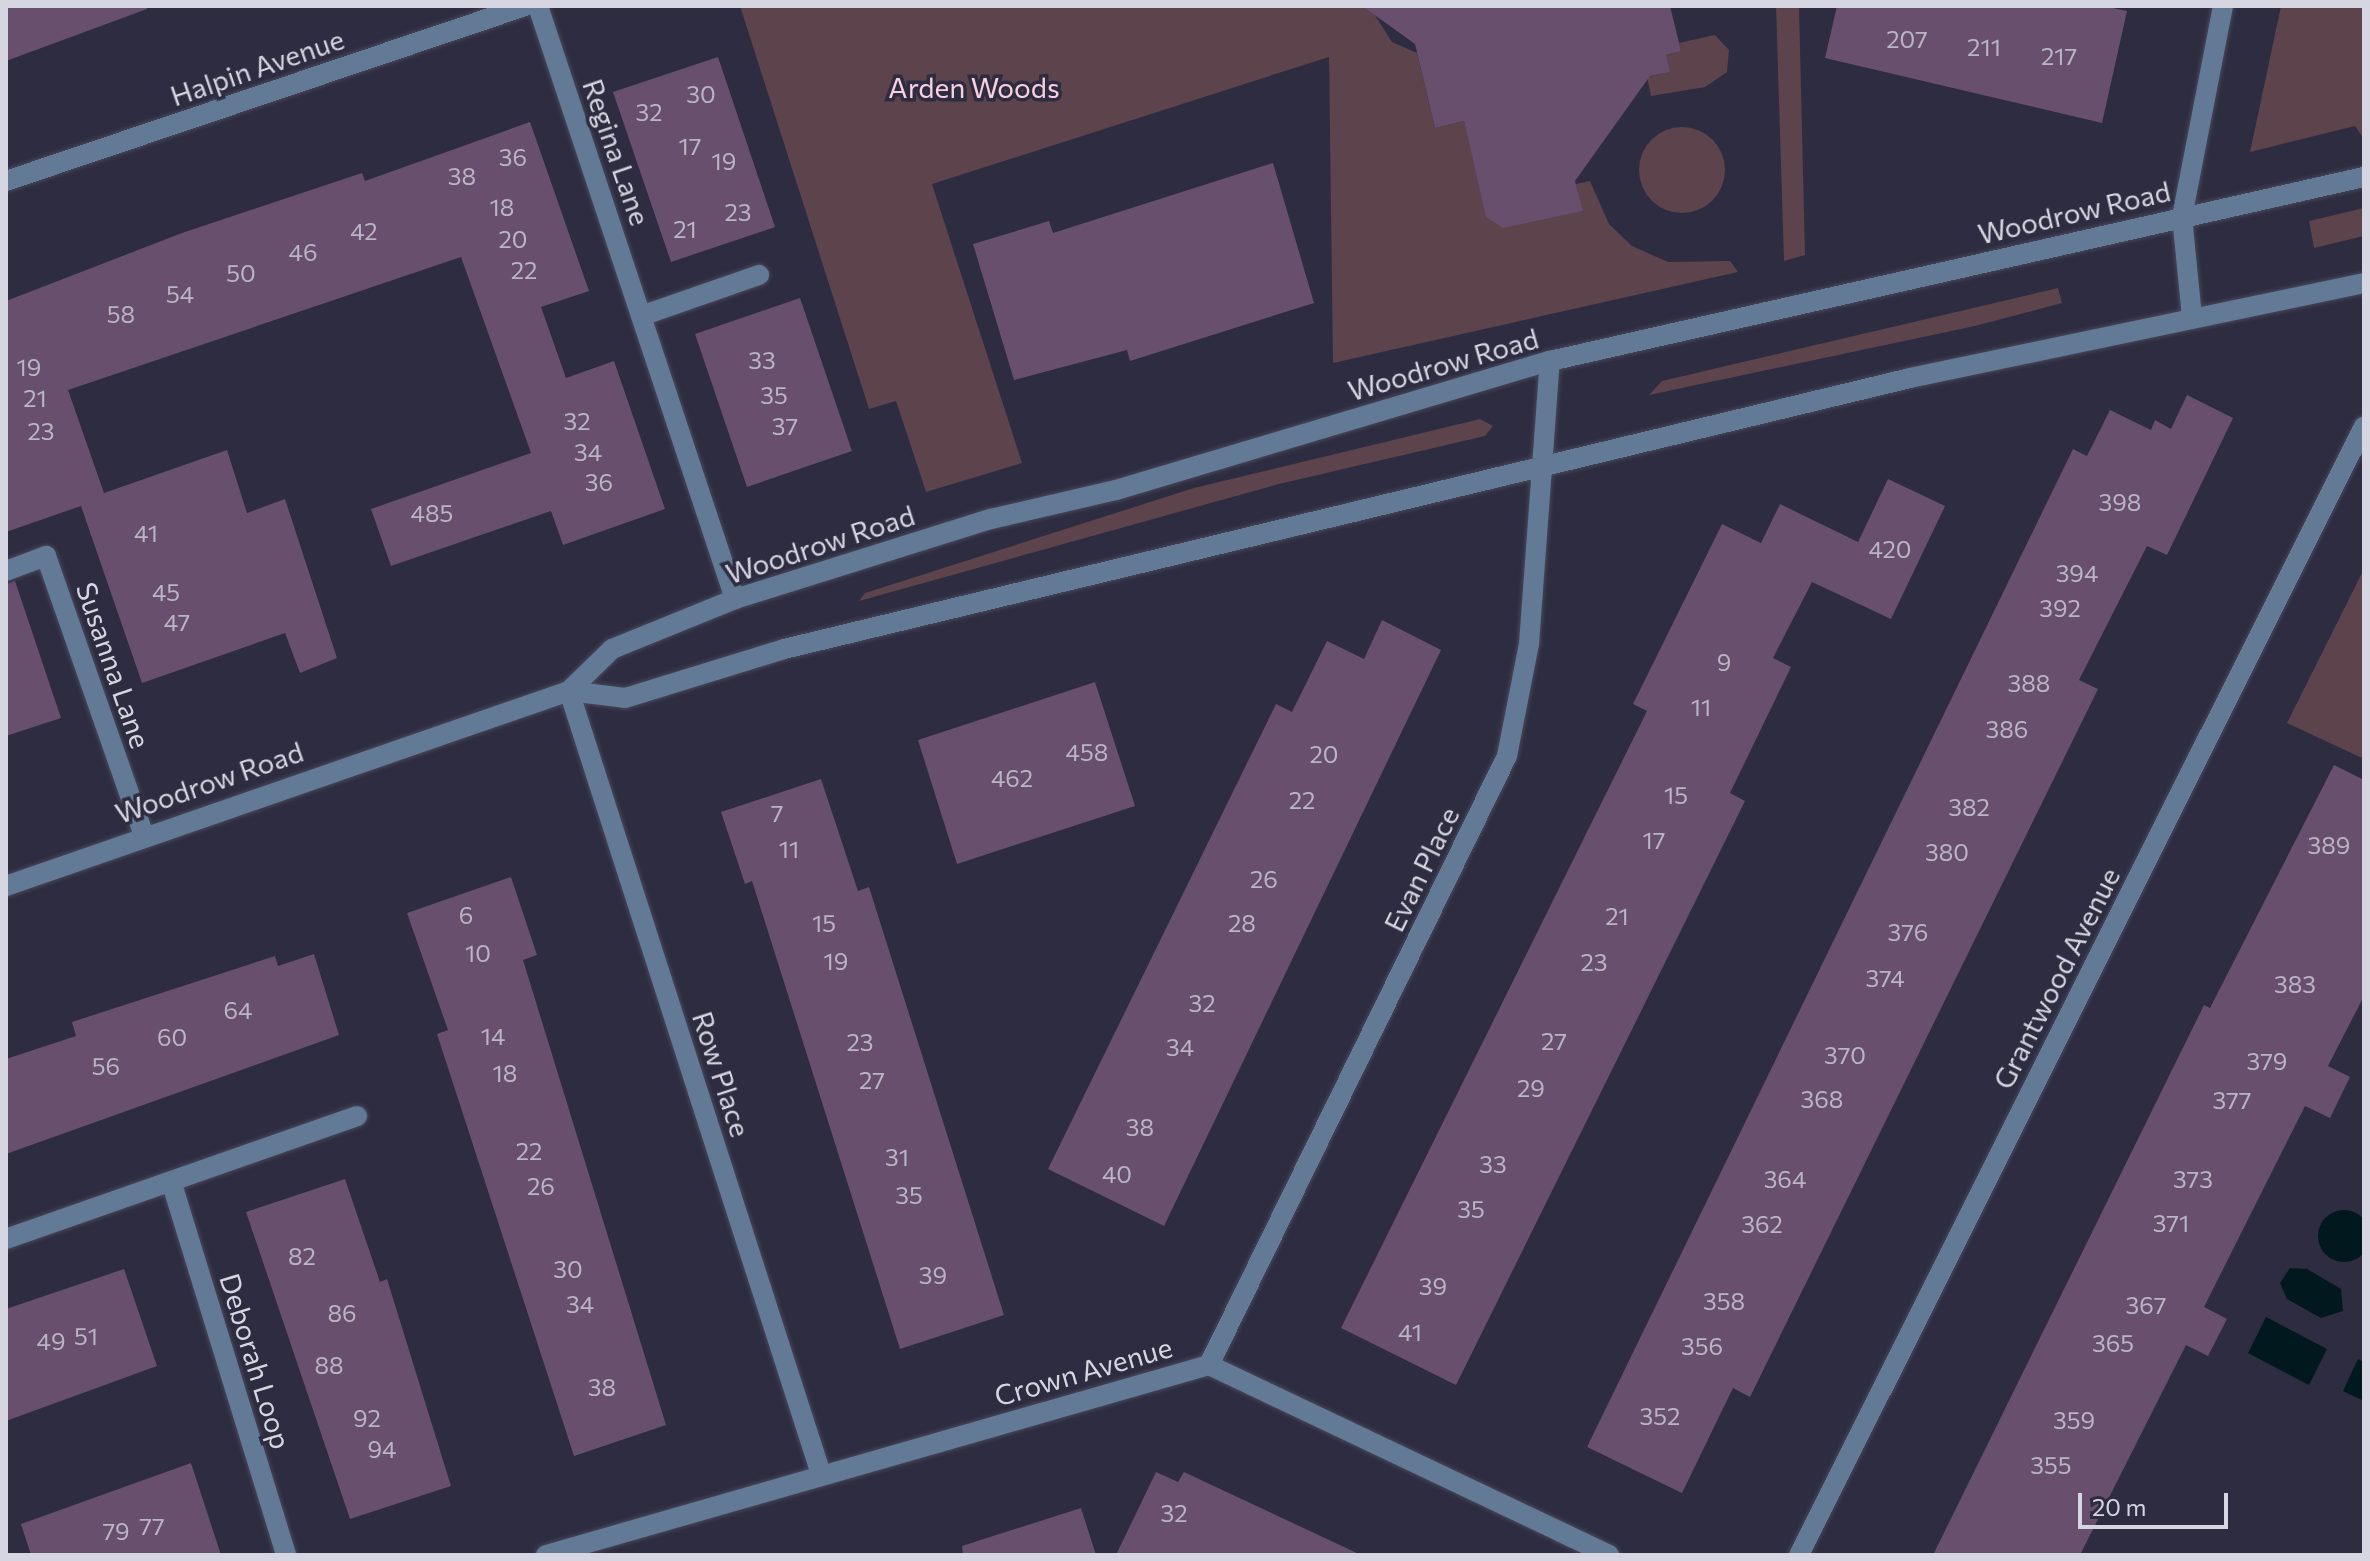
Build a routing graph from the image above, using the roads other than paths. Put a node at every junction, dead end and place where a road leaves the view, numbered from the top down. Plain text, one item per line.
1 (525, 6) edge
2 (538, 6) edge
3 (2223, 6) edge
4 (2364, 177) edge
5 (6, 181) edge
6 (2182, 217) junction
7 (759, 275) dead end
8 (2364, 283) edge
9 (644, 315) junction
10 (2192, 317) junction
11 (1550, 361) junction
12 (2364, 426) edge
13 (1545, 468) junction
14 (6, 571) edge
15 (735, 599) junction
16 (569, 691) junction
17 (143, 833) junction
18 (6, 886) edge
19 (357, 1116) dead end
20 (172, 1184) junction
21 (6, 1239) edge
22 (1209, 1365) junction
23 (821, 1474) junction
24 (286, 1555) edge
25 (546, 1555) edge
26 (1609, 1555) edge
27 (1799, 1555) edge

1 - 5 street, Halpin Avenue
2 - 9 street, Regina Lane
3 - 6 street
4 - 6 street, Woodrow Road
6 - 10 street
6 - 11 street, Woodrow Road
7 - 9 street
8 - 10 street, Woodrow Road
9 - 15 street, Regina Lane
10 - 13 street, Woodrow Road
11 - 13 street, Evan Place
11 - 15 street, Woodrow Road
12 - 27 street, Grantwood Avenue
13 - 16 street, Woodrow Road
13 - 22 street, Evan Place
14 - 17 street, Susanna Lane
15 - 16 street, Woodrow Road
16 - 17 street, Woodrow Road
16 - 23 street, Row Place
17 - 18 street, Woodrow Road
19 - 20 street
20 - 21 street
20 - 24 street, Deborah Loop
22 - 23 street, Crown Avenue
22 - 26 street, Crown Avenue
23 - 25 street, Crown Avenue

